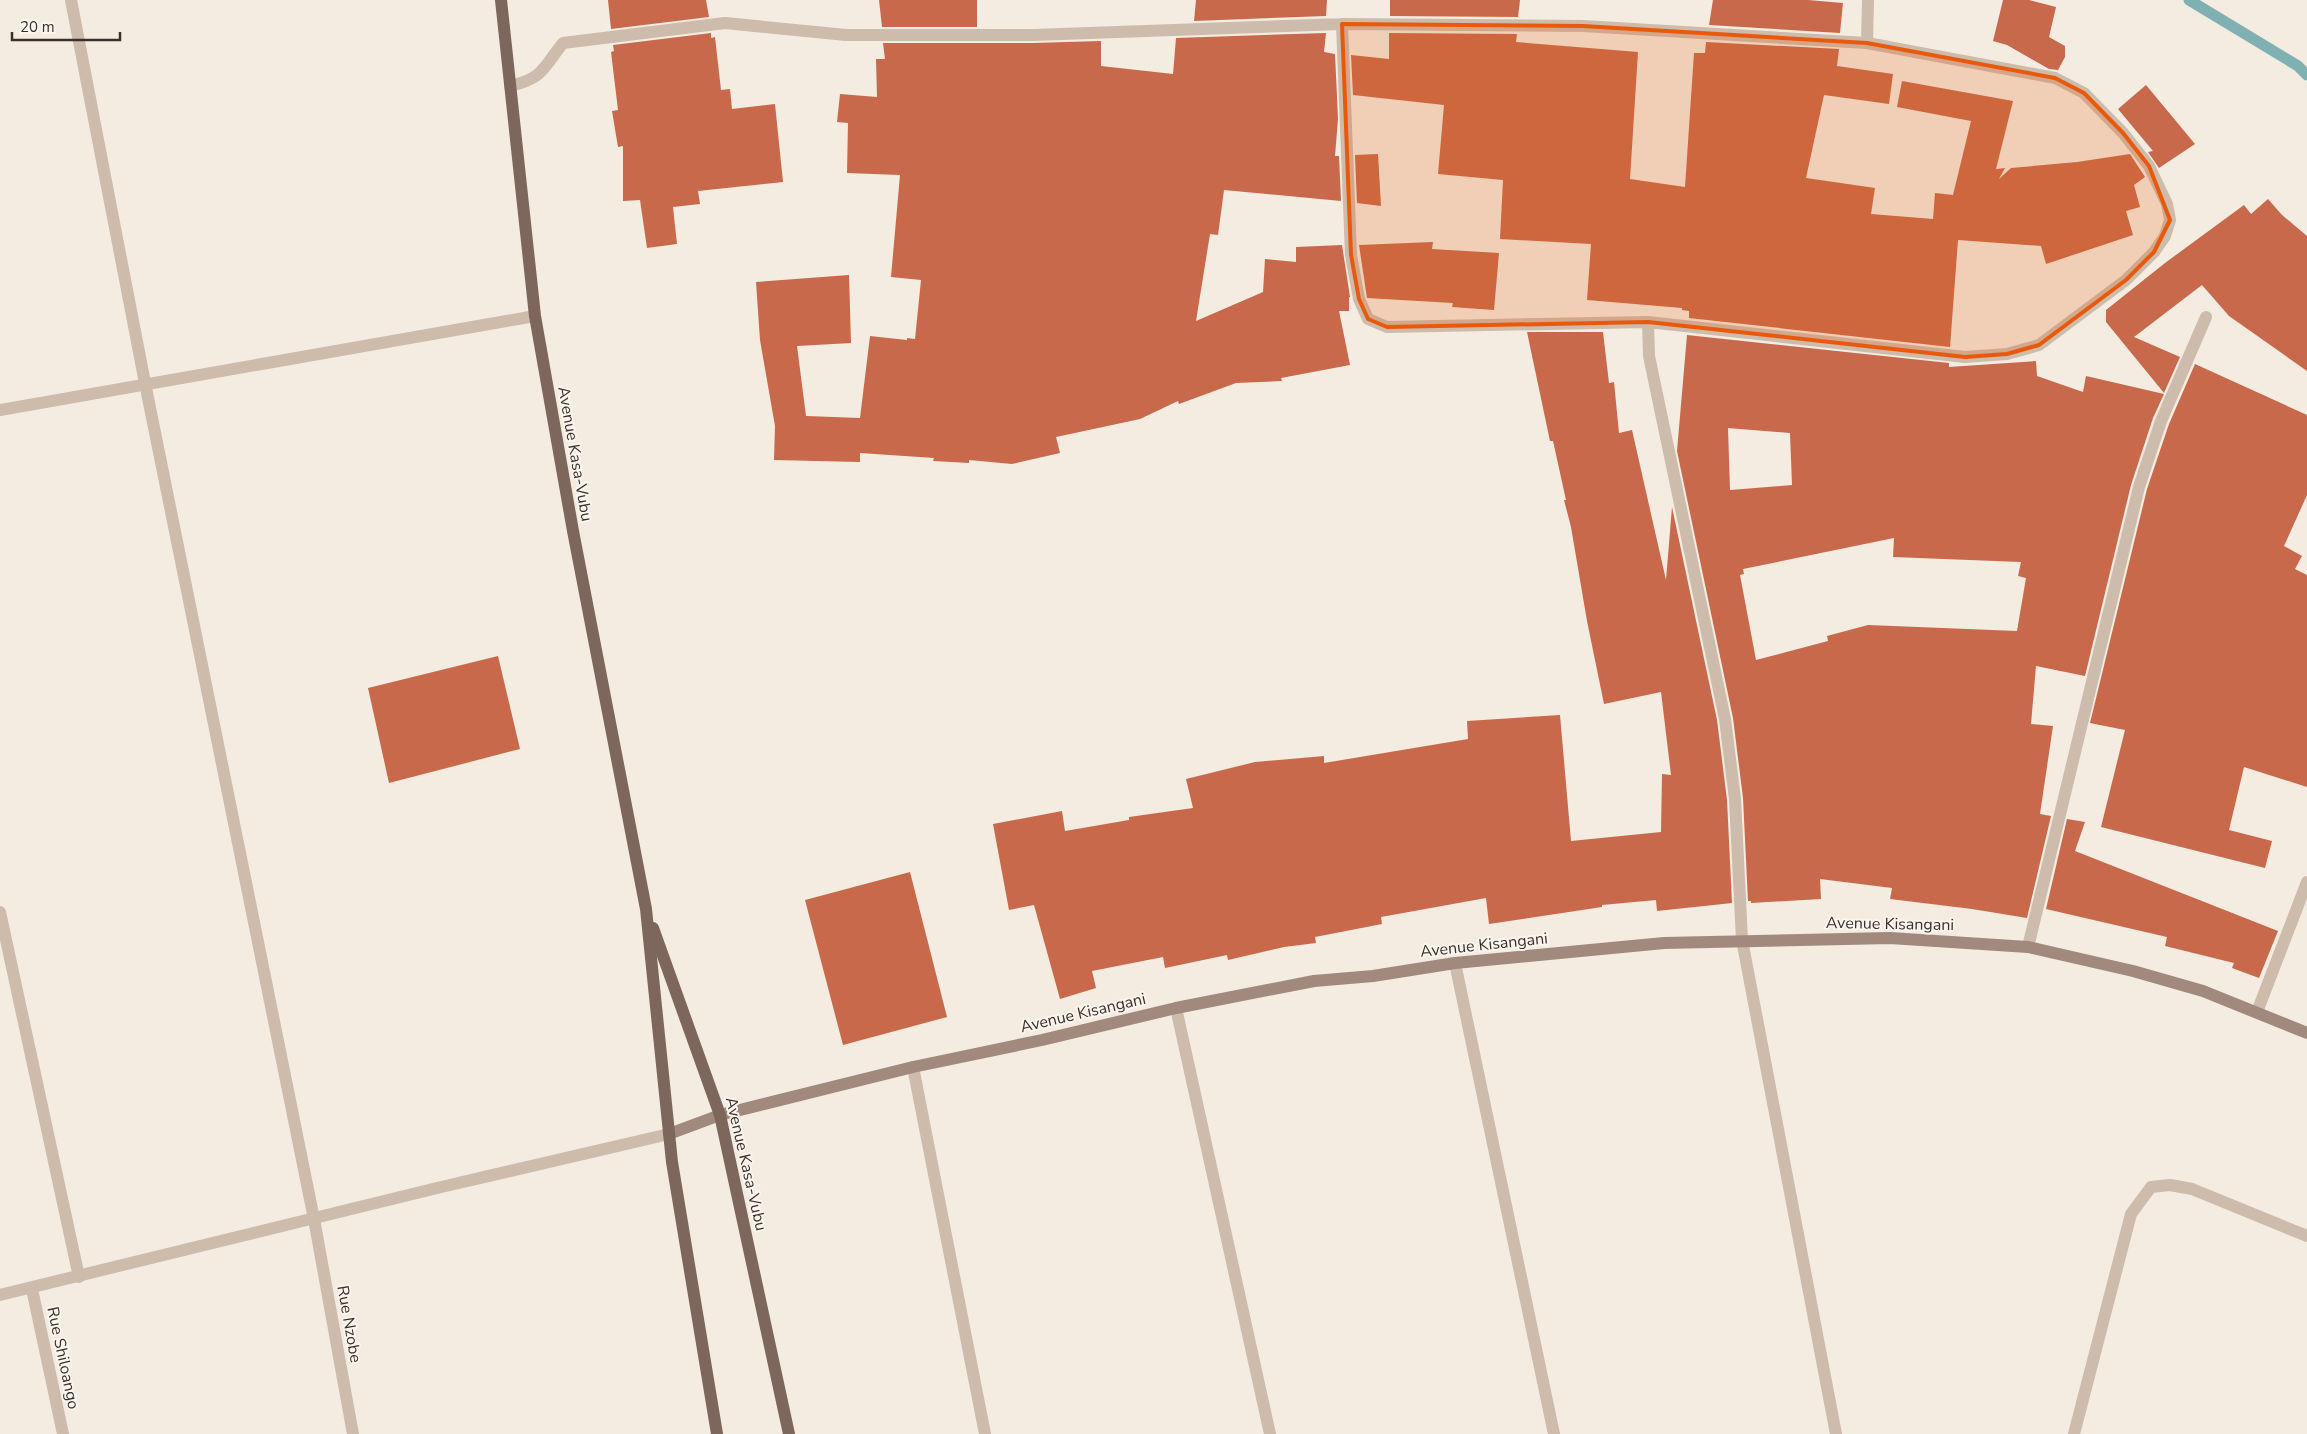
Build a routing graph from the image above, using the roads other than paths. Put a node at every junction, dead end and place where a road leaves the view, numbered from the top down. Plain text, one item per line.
1 (72, 0) edge
2 (500, 0) edge
3 (1868, 0) edge
4 (1342, 24) junction
5 (1867, 43) junction
6 (510, 86) junction
7 (535, 316) junction
8 (2206, 317) dead end
9 (1648, 322) junction
10 (145, 384) junction
11 (0, 410) edge
12 (2307, 882) edge
13 (646, 909) junction
14 (0, 912) edge
15 (1742, 940) junction
16 (2028, 947) junction
17 (1455, 963) junction
18 (1176, 1008) junction
19 (2258, 1012) junction
20 (2307, 1033) edge
21 (913, 1067) junction
22 (720, 1115) junction
23 (668, 1134) junction
24 (314, 1219) junction
25 (2307, 1236) edge
26 (79, 1277) junction
27 (32, 1289) junction
28 (0, 1295) edge
29 (63, 1434) edge
30 (353, 1434) edge
31 (717, 1434) edge
32 (789, 1434) edge
33 (985, 1434) edge
34 (1270, 1434) edge
35 (1554, 1434) edge
36 (1836, 1434) edge
37 (2074, 1434) edge

1 - 10 street, Rue Nzobe
2 - 6 main road, Avenue Kasa-Vubu
3 - 5 street
4 - 5 street
4 - 6 street
4 - 9 street
5 - 9 street
6 - 7 main road, Avenue Kasa-Vubu
7 - 10 street
7 - 13 main road, Avenue Kasa-Vubu
8 - 16 street
9 - 15 street
10 - 11 street
10 - 24 street, Rue Nzobe
12 - 19 street
13 - 22 main road, Avenue Kasa-Vubu
13 - 23 main road, Avenue Kasa-Vubu
14 - 26 street
15 - 16 street, Avenue Kisangani
15 - 17 street, Avenue Kisangani
15 - 36 street
16 - 19 street, Avenue Kisangani
17 - 18 street, Avenue Kisangani
17 - 35 street
18 - 21 street, Avenue Kisangani
18 - 34 street
19 - 20 street, Avenue Kisangani
21 - 22 street, Avenue Kisangani
21 - 33 street
22 - 23 street, Avenue Kisangani
22 - 32 main road, Avenue Kasa-Vubu
23 - 24 street
23 - 31 main road, Avenue Kasa-Vubu
24 - 26 street
24 - 30 street, Rue Nzobe
25 - 37 street
26 - 27 street
27 - 28 street
27 - 29 street, Rue Shiloango

